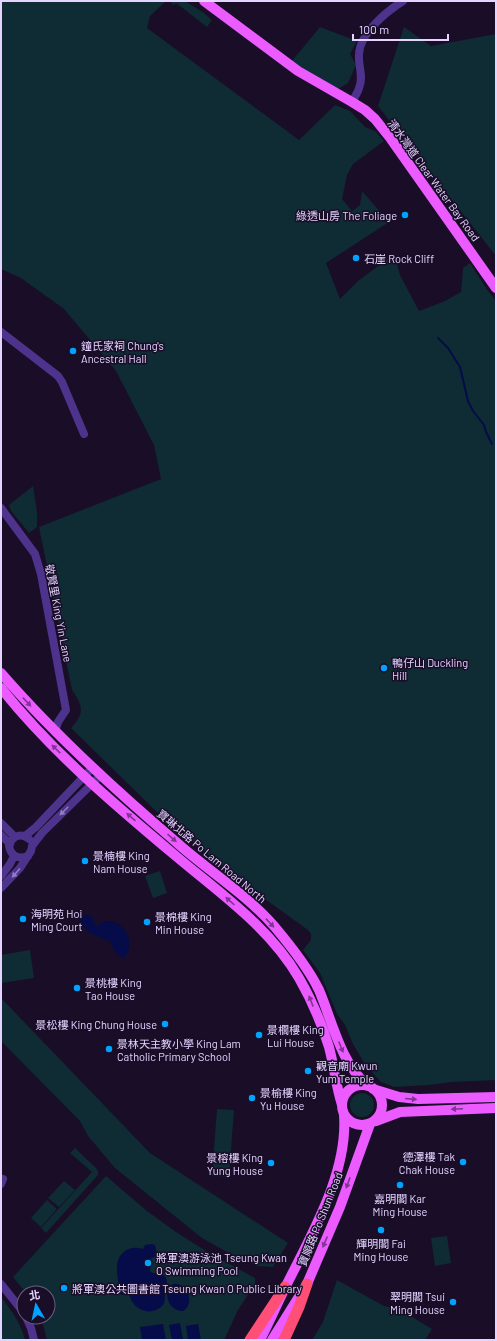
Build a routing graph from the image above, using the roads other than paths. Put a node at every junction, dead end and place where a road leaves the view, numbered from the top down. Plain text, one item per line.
1 (204, 1) edge
2 (397, 1) edge
3 (403, 1) edge
4 (386, 14) junction
5 (352, 102) junction
6 (496, 288) edge
7 (1, 332) edge
8 (84, 434) dead end
9 (1, 508) edge
10 (1, 673) edge
11 (1, 688) edge
12 (55, 732) junction
13 (92, 768) junction
14 (101, 775) junction
15 (84, 776) junction
16 (92, 784) junction
17 (1, 822) edge
18 (1, 835) edge
19 (25, 836) junction
20 (15, 837) junction
21 (10, 844) junction
22 (32, 846) junction
23 (14, 856) junction
24 (28, 856) junction
25 (1, 876) edge
26 (1, 888) edge
27 (370, 1087) junction
28 (496, 1097) edge
29 (496, 1108) edge
30 (343, 1110) junction
31 (373, 1122) junction
32 (1, 1284) edge
33 (307, 1284) junction
34 (285, 1287) junction
35 (16, 1303) edge
36 (30, 1325) edge
37 (34, 1340) edge
38 (250, 1340) edge
39 (260, 1340) edge
40 (272, 1340) edge
41 (284, 1340) edge

1 - 5 main road, 清水灣道 Clear Water Bay Road
2 - 4 street
3 - 4 street
4 - 5 street
5 - 6 main road, 清水灣道 Clear Water Bay Road
7 - 8 street
9 - 12 street, 敬賢里 King Yin Lane
10 -> 12 main road, 寶琳北路 Po Lam Road North
15 -> 11 main road, 寶琳北路 Po Lam Road North
12 - 13 main road, 寶琳北路 Po Lam Road North
13 - 14 main road, 寶琳北路 Po Lam Road North
13 - 15 street
14 - 16 street
14 -> 27 main road, 寶琳北路 Po Lam Road North
15 - 16 main road, 寶琳北路 Po Lam Road North
15 - 19 street
16 -> 22 street
30 -> 16 main road, 寶琳北路 Po Lam Road North
17 - 20 street
18 - 21 street
19 - 20 street
19 - 22 street
20 - 21 street
21 - 23 street
22 - 24 street
23 - 24 street
23 - 25 street
24 -> 26 street
27 -> 28 main road
27 - 30 main road
27 - 31 main road
29 -> 31 main road
30 - 31 main road
30 - 34 main road, 寶順路 Po Shun Road
31 -> 33 main road, 寶順路 Po Shun Road
32 - 35 street
33 - 40 main road, 寶順路 Po Shun Road
33 - 41 highway
34 - 38 highway
34 - 39 main road, 寶順路 Po Shun Road
36 - 37 street

